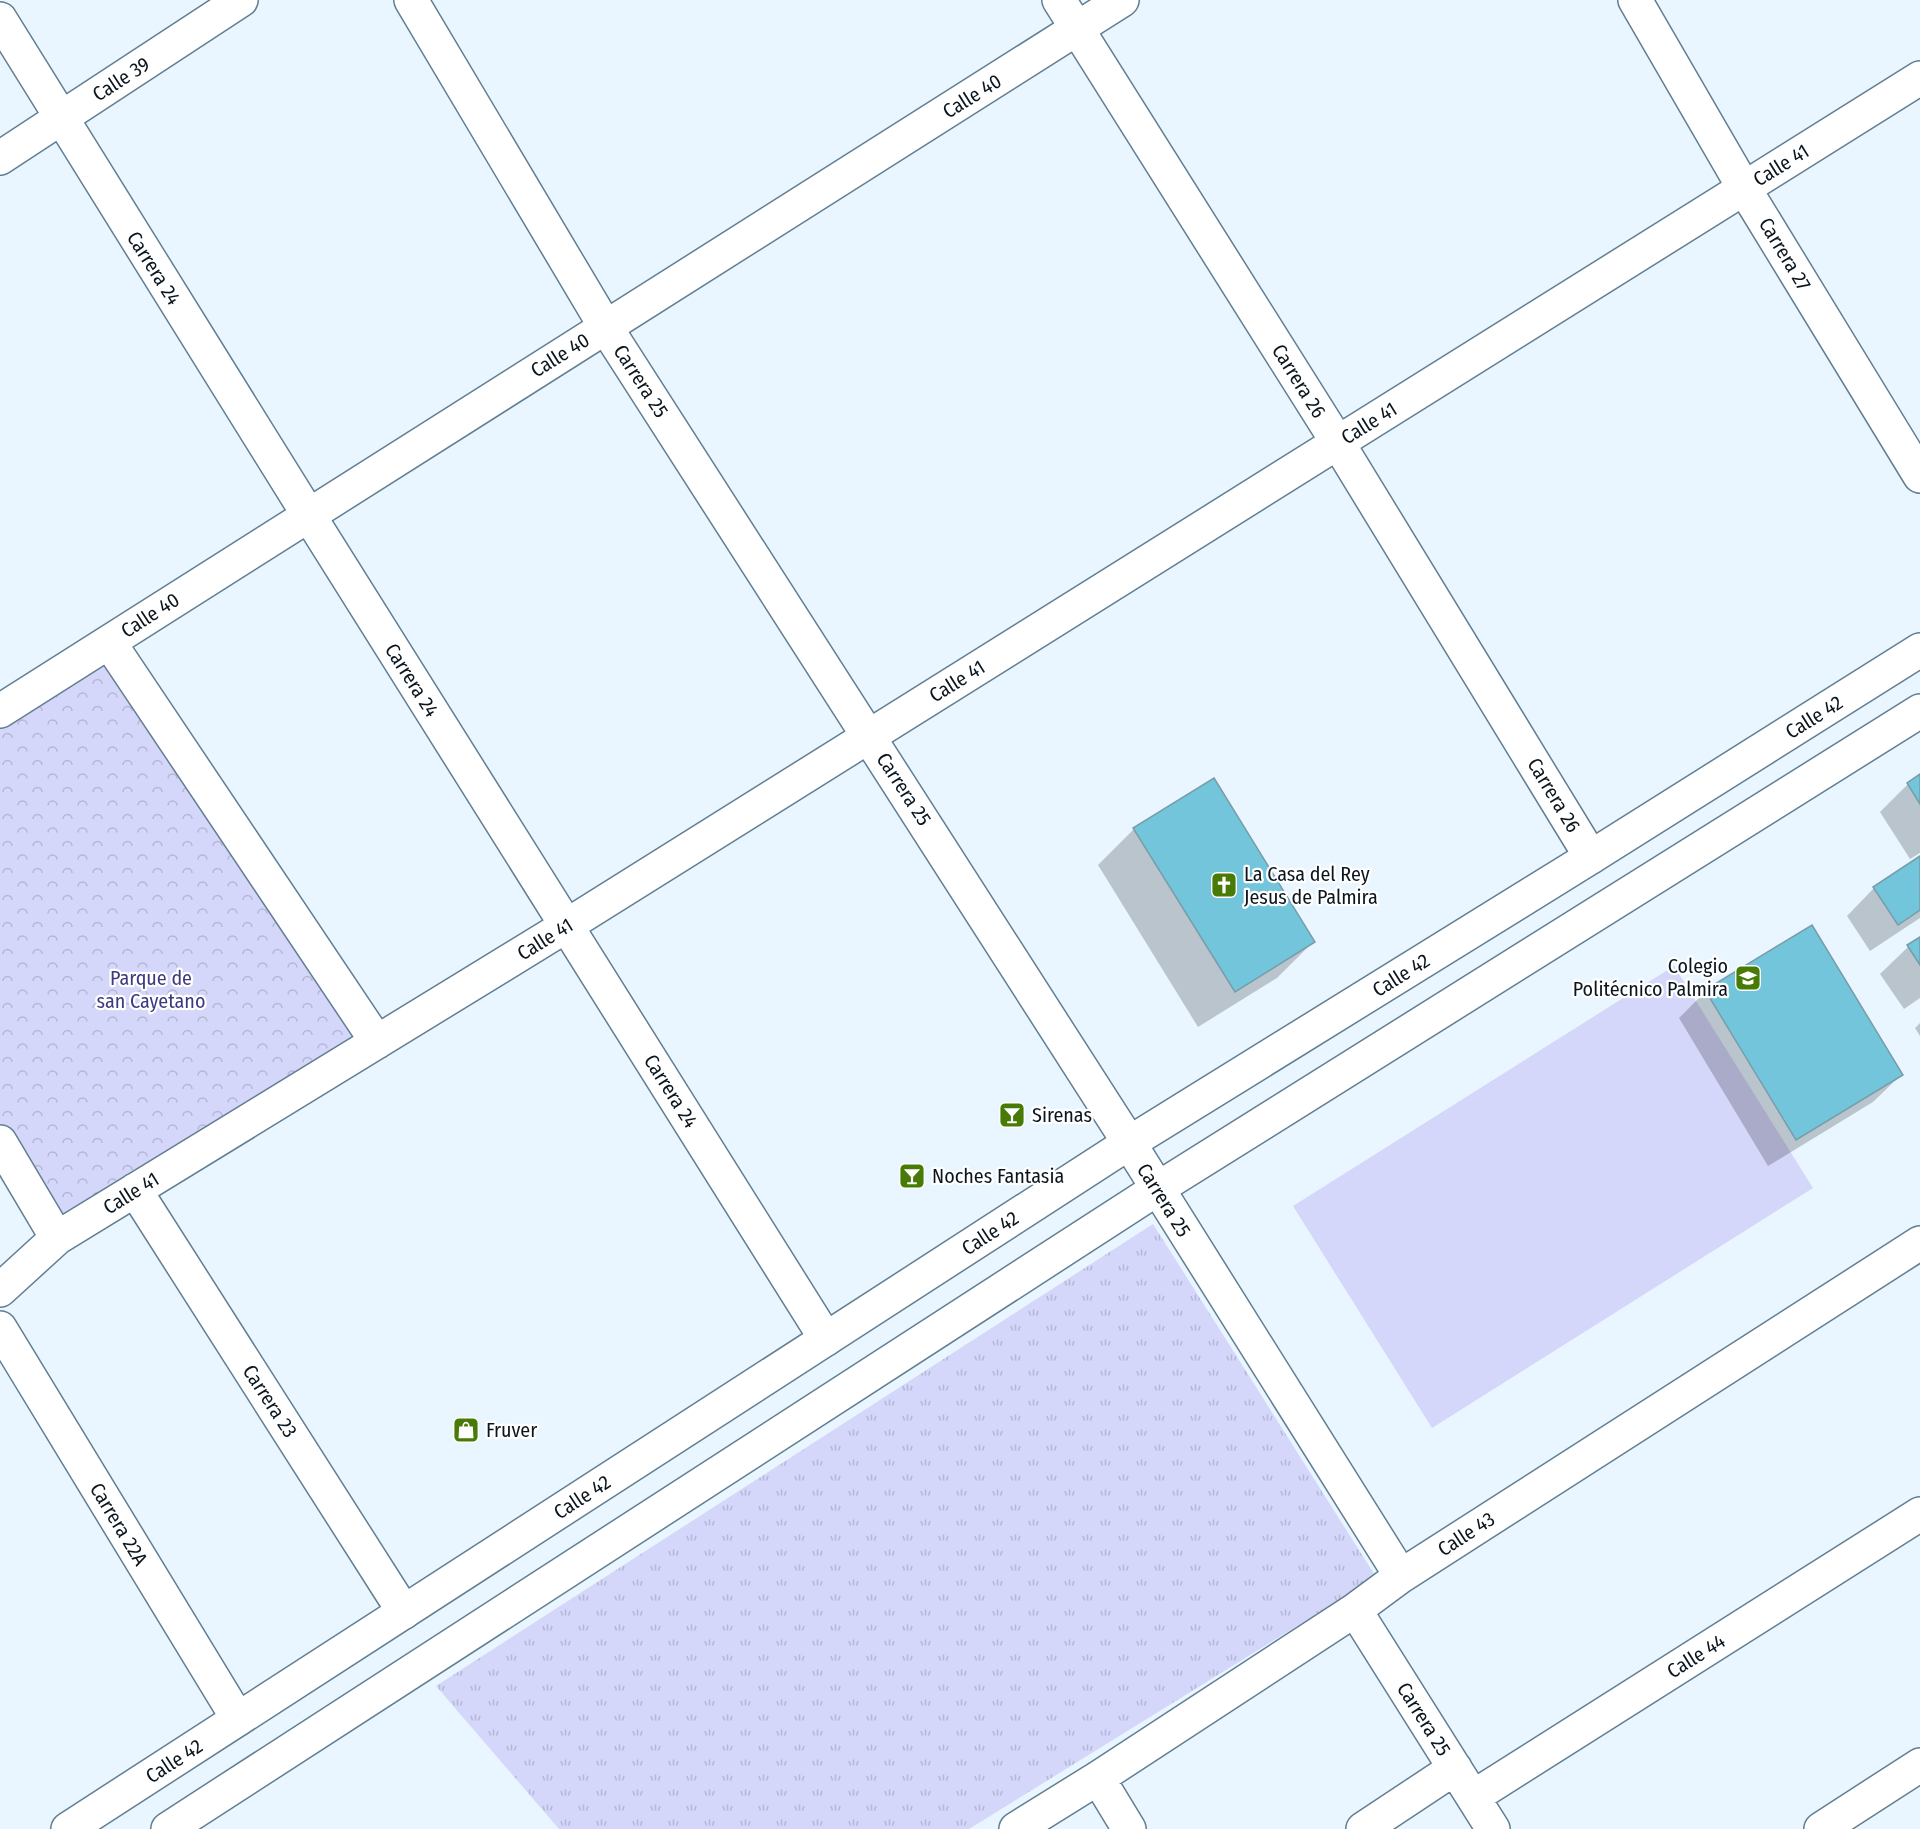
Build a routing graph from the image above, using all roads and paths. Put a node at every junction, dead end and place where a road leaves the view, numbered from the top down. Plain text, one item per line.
1 (241, 0) edge
2 (411, 0) edge
3 (1059, 0) edge
4 (1122, 0) edge
5 (1635, 0) edge
6 (0, 19) edge
7 (1077, 30) junction
8 (1920, 78) edge
9 (61, 118) junction
10 (0, 158) edge
11 (1744, 188) junction
12 (605, 326) junction
13 (1338, 443) junction
14 (1920, 476) edge
15 (308, 514) junction
16 (109, 642) junction
17 (1920, 651) edge
18 (0, 711) edge
19 (1920, 711) edge
20 (869, 736) junction
21 (1591, 857) junction
22 (566, 926) junction
23 (377, 1042) junction
24 (0, 1142) edge
25 (1129, 1143) junction
26 (1158, 1189) junction
27 (135, 1190) junction
28 (57, 1238) junction
29 (1920, 1243) edge
30 (0, 1290) edge
31 (0, 1328) edge
32 (826, 1339) junction
33 (1920, 1514) edge
34 (1401, 1576) junction
35 (1355, 1610) junction
36 (404, 1612) junction
37 (238, 1719) junction
38 (1920, 1766) edge
39 (1455, 1768) junction
40 (1098, 1778) junction
41 (1473, 1797) junction
42 (68, 1829) edge
43 (168, 1829) edge
44 (1016, 1829) edge
45 (1129, 1829) edge
46 (1363, 1829) edge
47 (1493, 1829) edge
48 (1821, 1829) edge

1 - 9 street, Calle 39
2 - 12 street, Carrera 25
3 - 7 street, Carrera 26
4 - 7 street, Calle 40
5 - 11 street, Carrera 27
6 - 9 street, Carrera 24
7 - 12 street, Calle 40
7 - 13 street, Carrera 26
8 - 11 street, Calle 41
9 - 10 street, Calle 39
9 - 15 street, Carrera 24
11 - 13 street, Calle 41
11 - 14 street, Carrera 27
12 - 15 street, Calle 40
12 - 20 street, Carrera 25
13 - 20 street, Calle 41
13 - 21 street, Carrera 26
15 - 16 street, Calle 40
15 - 22 street, Carrera 24
16 - 18 street, Calle 40
16 - 23 street
17 - 21 street, Calle 42
19 - 26 street
20 - 22 street, Calle 41
20 - 25 street, Carrera 25
21 - 25 street, Calle 42
22 - 23 street, Calle 41
22 - 32 street, Carrera 24
23 - 27 street, Calle 41
24 - 28 street
25 - 26 street, Carrera 25
25 - 32 street, Calle 42
26 - 34 street, Carrera 25
26 - 43 street
27 - 28 street, Calle 41
27 - 36 street, Carrera 23
28 - 30 street, Calle 41
29 - 34 street, Calle 43
31 - 37 street, Carrera 22A
32 - 36 street, Calle 42
33 - 41 street, Calle 44
34 - 35 street, Calle 43
35 - 39 street, Carrera 25
35 - 40 street, Calle 43
36 - 37 street, Calle 42
37 - 42 street, Calle 42
38 - 48 street
39 - 41 street, Carrera 25
39 - 46 street
40 - 44 street, Calle 43
40 - 45 street
41 - 47 street, Carrera 25

